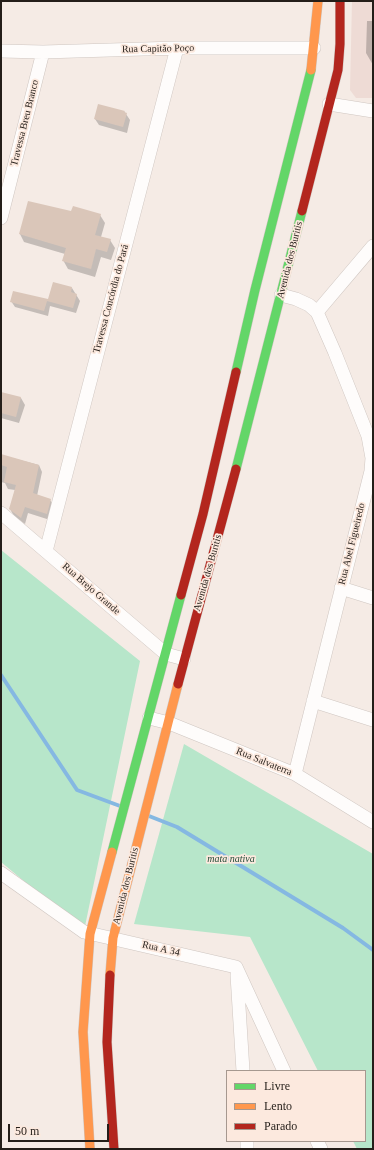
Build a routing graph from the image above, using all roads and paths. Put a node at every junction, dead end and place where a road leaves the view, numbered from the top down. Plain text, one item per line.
1 (318, 1) edge
2 (340, 1) edge
3 (177, 48) junction
4 (314, 48) junction
5 (1, 51) edge
6 (43, 52) junction
7 (329, 104) junction
8 (373, 111) edge
9 (1, 218) edge
10 (373, 246) edge
11 (281, 295) junction
12 (317, 312) junction
13 (1, 513) edge
14 (46, 551) junction
15 (341, 588) junction
16 (373, 598) edge
17 (166, 654) junction
18 (184, 659) junction
19 (313, 701) junction
20 (148, 718) junction
21 (373, 720) edge
22 (169, 723) junction
23 (295, 774) junction
24 (373, 822) edge
25 (1, 873) edge
26 (90, 934) junction
27 (113, 938) junction
28 (236, 968) junction
29 (242, 1070) edge
30 (284, 1070) edge
31 (90, 1149) edge
32 (114, 1149) edge

1 - 4 main road, Avenida dos Buritis
2 - 7 main road, Avenida dos Buritis
3 - 4 street, Rua Capitão Poço
3 - 6 street, Rua Capitão Poço
3 - 14 street, Travessa Concórdia do Pará
4 - 17 main road, Avenida dos Buritis
5 - 6 street, Rua Capitão Poço
6 - 9 street, Travessa Breu Branco
7 - 8 street
7 - 11 main road, Avenida dos Buritis
10 - 12 street
11 - 12 street
11 - 18 main road, Avenida dos Buritis
12 - 15 street, Rua Abel Figueiredo
13 - 14 street, Rua Brejo Grande
14 - 17 street, Rua Brejo Grande
15 - 16 street
15 - 19 street, Rua Abel Figueiredo
17 - 18 street, Rua Brejo Grande
17 - 20 main road, Avenida dos Buritis
18 - 22 main road, Avenida dos Buritis
19 - 21 street
19 - 23 street, Rua Abel Figueiredo
20 - 22 street, Rua Salvaterra
20 - 26 main road, Avenida dos Buritis
22 - 23 street, Rua Salvaterra
22 - 27 main road, Avenida dos Buritis
23 - 24 street, Rua Salvaterra
25 - 26 street, Rua A 34
26 - 27 street, Rua A 34
26 - 31 main road, Avenida dos Buritis
27 - 28 street, Rua A 34
27 - 32 main road, Avenida dos Buritis
28 - 29 street
28 - 30 street

